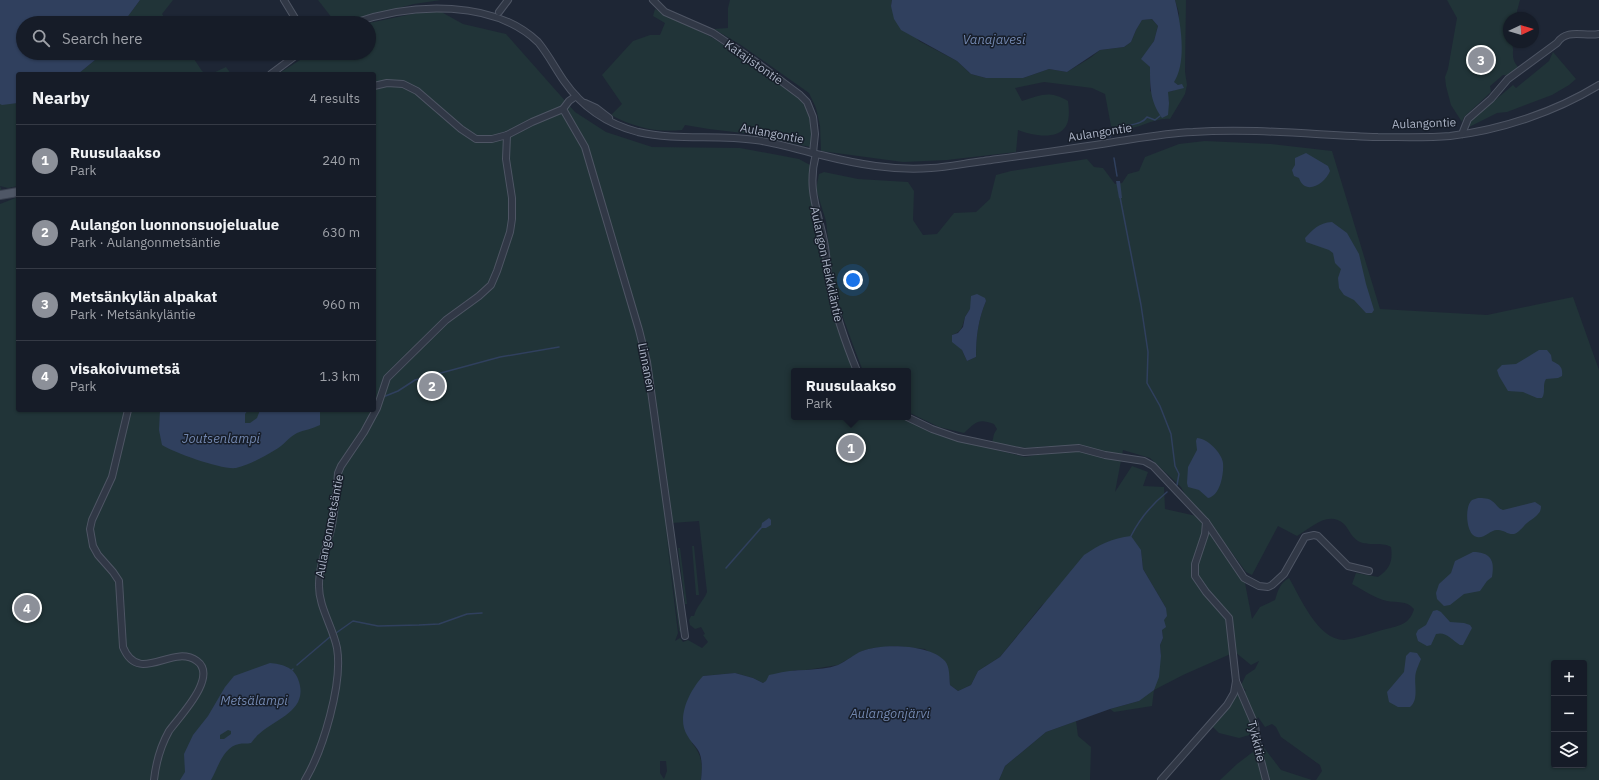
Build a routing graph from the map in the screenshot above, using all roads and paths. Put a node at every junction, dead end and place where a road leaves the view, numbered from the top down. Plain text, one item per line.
1 (284, 0) edge
2 (508, 0) edge
3 (653, 0) edge
4 (499, 12) junction
5 (294, 16) edge
6 (376, 17) edge
7 (1599, 34) edge
8 (289, 60) edge
9 (273, 72) edge
10 (1599, 85) edge
11 (376, 86) edge
12 (1599, 89) edge
13 (1587, 92) junction
14 (576, 96) junction
15 (564, 108) junction
16 (1462, 134) junction
17 (507, 135) junction
18 (814, 153) junction
19 (16, 192) edge
20 (0, 195) edge
21 (856, 368) edge
22 (376, 410) edge
23 (128, 412) edge
24 (375, 412) edge
25 (911, 419) edge
26 (1206, 522) junction
27 (1369, 571) dead end
28 (685, 636) dead end
29 (1236, 681) junction
30 (154, 780) edge
31 (305, 780) edge
32 (1161, 780) edge
33 (1266, 780) edge

1 - 5 street
2 - 4 street
3 - 18 street, Katajistontie
4 - 6 street, Aulangontie
4 - 14 street, Aulangontie
7 - 16 street
8 - 9 street
10 - 13 street, Aulangontie
11 - 17 street
12 - 13 street, Aulangontie
13 - 16 street, Aulangontie
14 - 15 street
14 - 18 street, Aulangontie
15 - 17 street
15 - 28 street, Linnanen
16 - 18 street, Aulangontie
17 - 22 street, Aulangonmetsäntie
18 - 21 street, Aulangon Heikkiläntie
19 - 20 main road
23 - 30 street
24 - 31 street, Aulangonmetsäntie
25 - 26 street
26 - 27 street
26 - 29 street
29 - 32 street
29 - 33 street, Tykkitie

